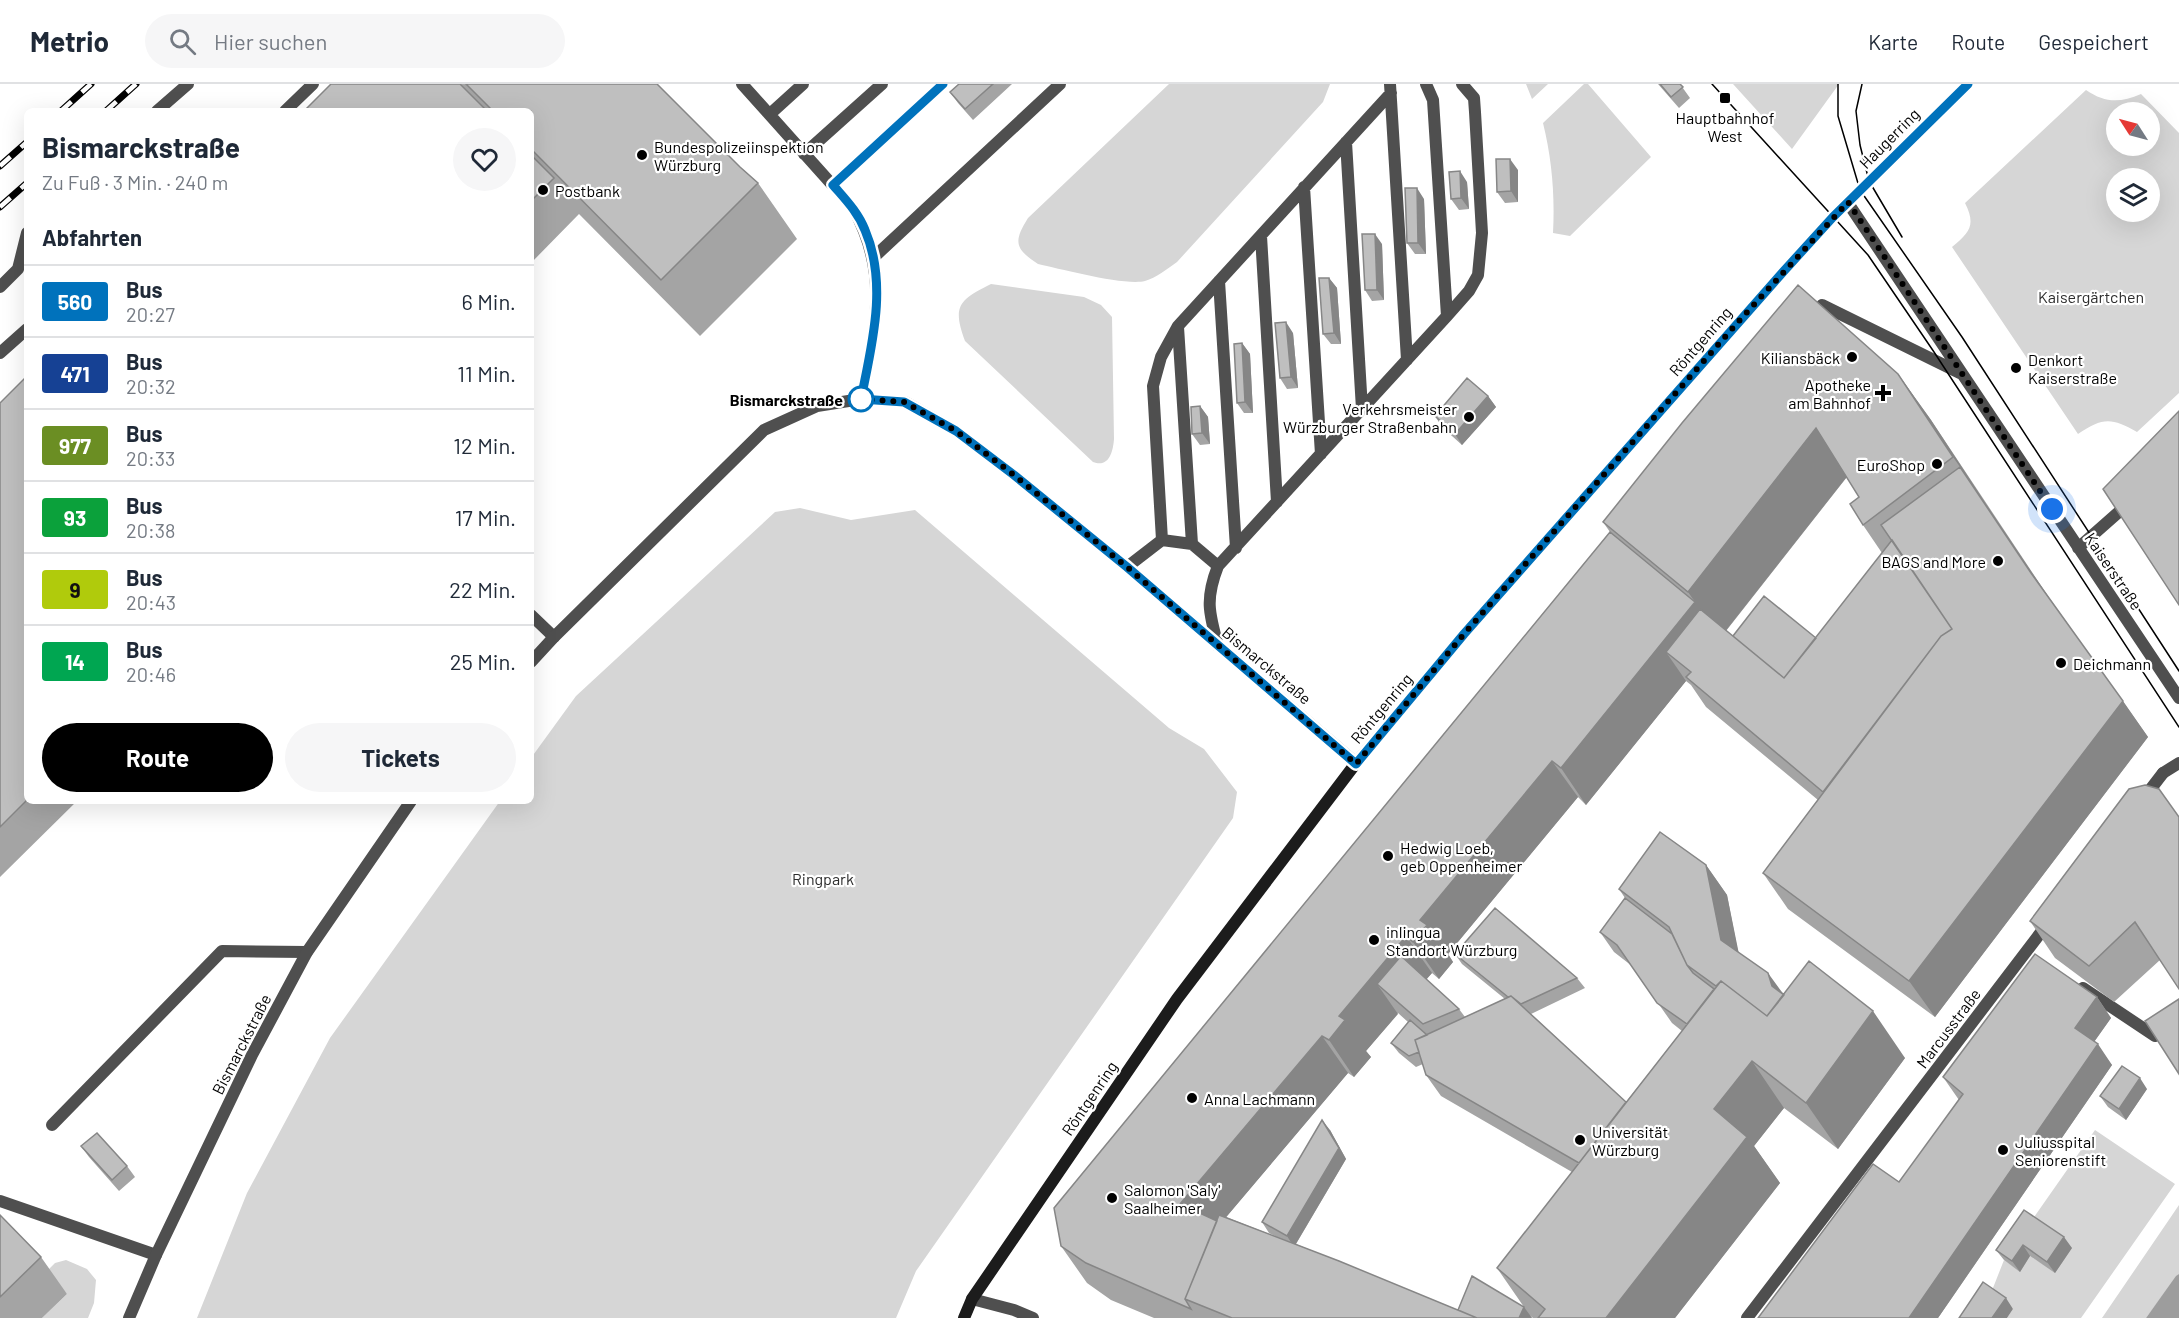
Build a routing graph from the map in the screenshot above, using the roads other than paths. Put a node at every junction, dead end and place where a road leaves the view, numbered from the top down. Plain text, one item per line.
1 (188, 84) edge
2 (313, 84) edge
3 (742, 84) edge
4 (803, 84) edge
5 (882, 84) edge
6 (943, 84) edge
7 (1060, 84) edge
8 (1426, 84) edge
9 (1462, 84) edge
10 (1968, 84) edge
11 (1390, 88) edge
12 (160, 108) edge
13 (288, 108) edge
14 (770, 114) junction
15 (1346, 142) junction
16 (804, 154) junction
17 (833, 185) junction
18 (1304, 188) junction
19 (1848, 202) junction
20 (1833, 217) joint
21 (1261, 236) junction
22 (24, 245) edge
23 (873, 258) junction
24 (1219, 281) junction
25 (0, 287) edge
26 (1822, 305) edge
27 (1447, 316) junction
28 (1178, 326) junction
29 (24, 332) edge
30 (0, 353) edge
31 (1407, 360) junction
32 (1961, 374) junction
33 (861, 399) junction
34 (1362, 409) junction
35 (1321, 454) junction
36 (2138, 494) edge
37 (1277, 502) junction
38 (1162, 540) junction
39 (1192, 544) junction
40 (1236, 548) junction
41 (2078, 548) junction
42 (1218, 566) junction
43 (1127, 567) junction
44 (534, 618) edge
45 (554, 637) junction
46 (1218, 646) junction
47 (534, 659) edge
48 (2179, 698) edge
49 (2179, 763) edge
50 (1356, 764) junction
51 (409, 804) edge
52 (2135, 810) edge
53 (2056, 913) edge
54 (307, 952) junction
55 (2076, 983) edge
56 (2155, 1036) edge
57 (52, 1125) dead end
58 (0, 1201) edge
59 (156, 1255) junction
60 (972, 1299) junction
61 (129, 1318) edge
62 (964, 1318) edge
63 (1033, 1318) edge
64 (1748, 1318) edge

1 - 12 street
2 - 13 street
3 - 14 street
4 - 14 street
5 - 16 street
6 - 17 street
7 - 23 street
8 - 27 street
9 - 27 street
10 - 19 main road, Haugerring
11 - 15 street
11 - 31 street
14 - 16 street
15 - 18 street
15 - 34 street
16 - 17 street
17 - 23 street
18 - 21 street
18 - 35 street
19 - 20 main road, Haugerring
19 - 32 street, Kaiserstraße
20 - 50 main road, Röntgenring
21 - 24 street
21 - 37 street
22 - 25 street
23 - 33 street
24 - 28 street
24 - 40 street
26 - 32 street, Kaiserstraße
27 - 31 street
28 - 38 street
28 - 39 street
29 - 30 street
31 - 34 street
32 - 41 street, Kaiserstraße
33 - 43 street, Bismarckstraße
33 - 45 street, Bismarckstraße
34 - 35 street
35 - 37 street
36 - 41 street
37 - 40 street
38 - 39 street
38 - 43 street
39 - 42 street
40 - 42 street
41 - 48 street, Kaiserstraße
42 - 46 street
43 - 46 street, Bismarckstraße
44 - 45 street
45 - 47 street, Bismarckstraße
46 - 50 street, Bismarckstraße
49 - 52 street
50 - 60 main road, Röntgenring
51 - 54 street, Bismarckstraße
53 - 64 street, Marcusstraße
54 - 57 street
54 - 59 street, Bismarckstraße
55 - 56 street
58 - 59 street
59 - 61 street, Bismarckstraße
60 - 62 main road, Röntgenring
60 - 63 street

